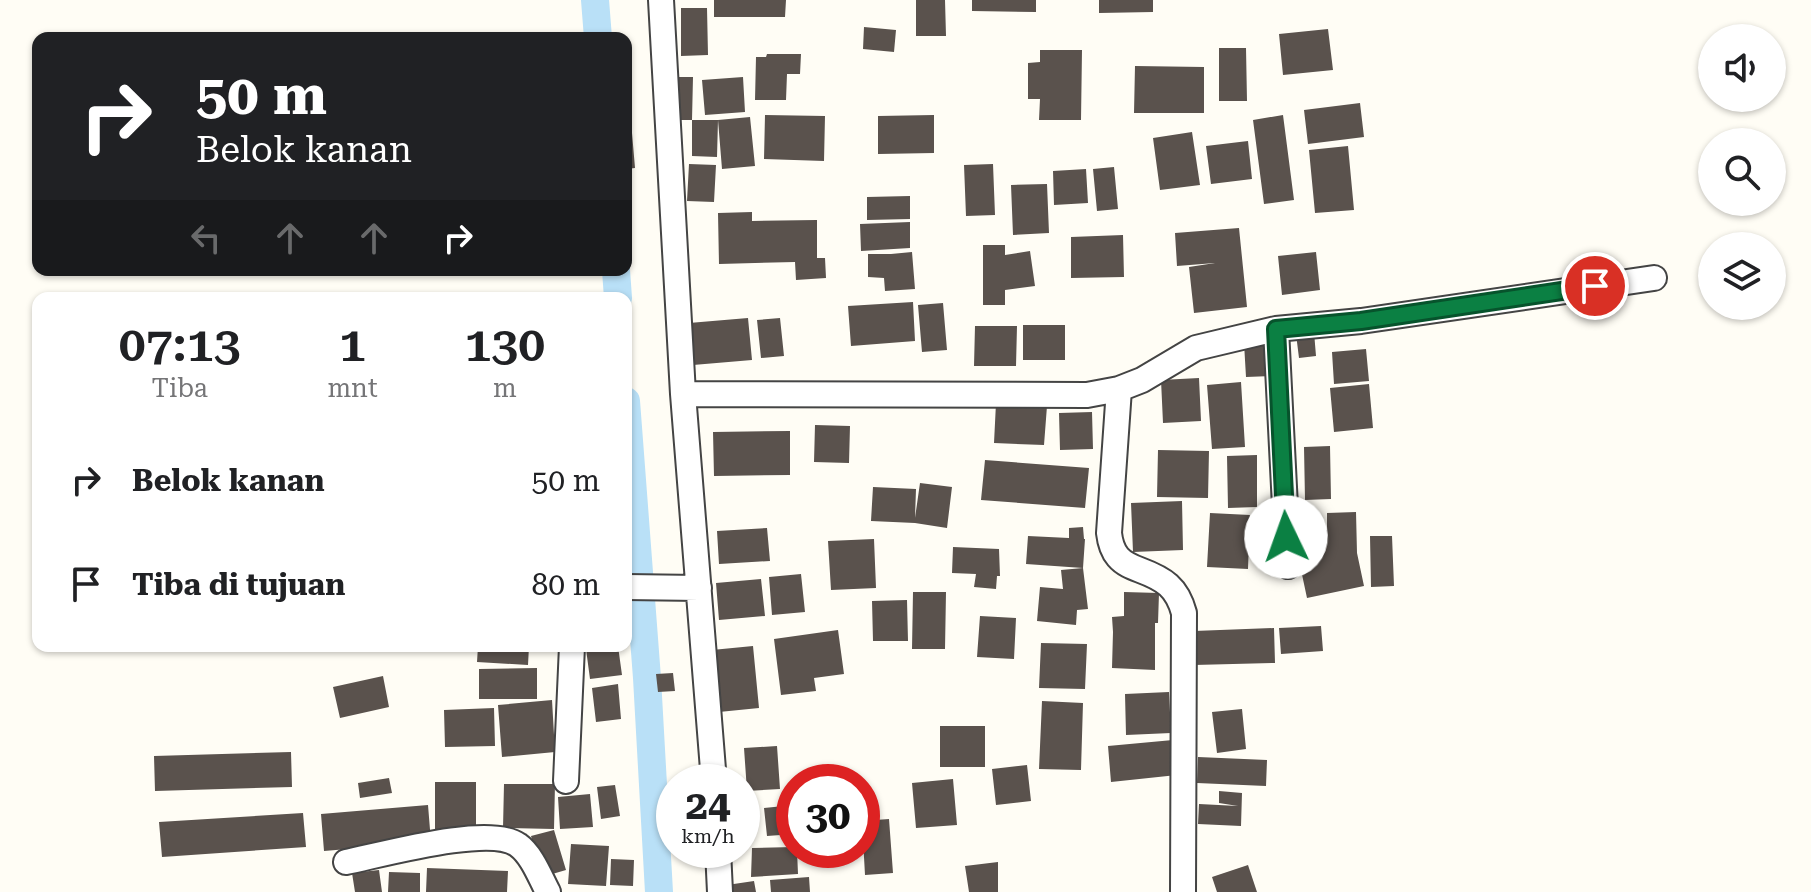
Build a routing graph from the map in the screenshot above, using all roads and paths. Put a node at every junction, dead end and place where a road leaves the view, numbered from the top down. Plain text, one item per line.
1 (661, 0) edge
2 (1654, 278) dead end
3 (1276, 329) junction
4 (1119, 389) junction
5 (683, 394) junction
6 (1288, 566) dead end
7 (632, 587) edge
8 (687, 588) junction
9 (572, 652) edge
10 (711, 764) edge
11 (566, 781) dead end
12 (346, 862) dead end
13 (719, 868) edge
14 (548, 892) edge
15 (720, 892) edge
16 (1183, 892) edge

1 - 5 street
2 - 3 street
3 - 4 street
3 - 6 street
4 - 5 street
4 - 16 street
5 - 8 street
7 - 8 street
8 - 10 street
9 - 11 street
12 - 14 street
13 - 15 street

